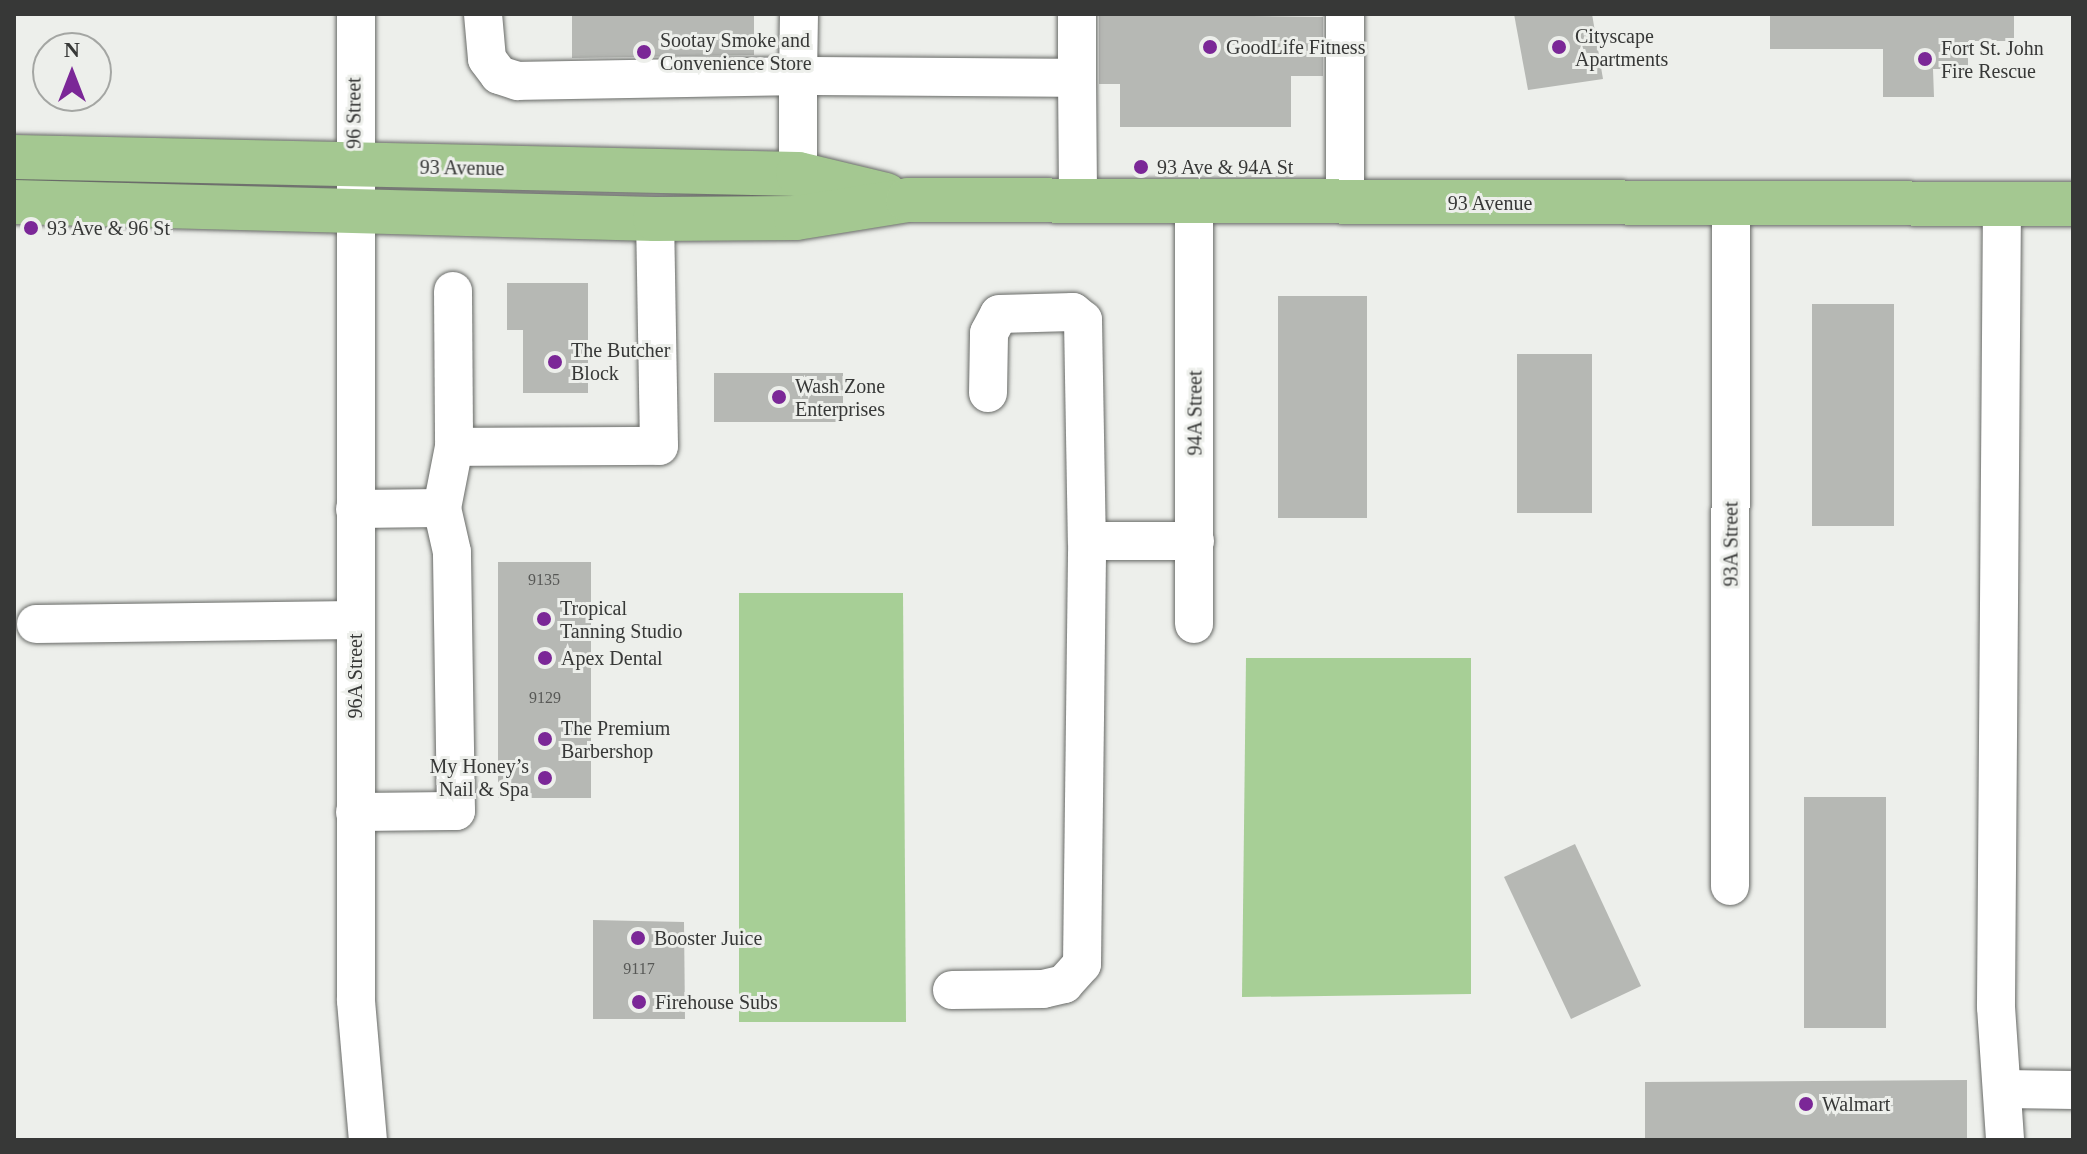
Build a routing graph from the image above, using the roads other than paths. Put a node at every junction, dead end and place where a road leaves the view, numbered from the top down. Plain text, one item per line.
1 (356, 14) edge
2 (483, 14) edge
3 (799, 14) edge
4 (1077, 14) edge
5 (1345, 14) edge
6 (798, 76) junction
7 (1077, 78) junction
8 (14, 157) edge
9 (354, 164) junction
10 (798, 174) junction
11 (908, 200) junction
12 (1078, 201) junction
13 (14, 202) edge
14 (1194, 202) junction
15 (1345, 203) junction
16 (1731, 203) junction
17 (2002, 204) junction
18 (2073, 204) edge
19 (356, 212) junction
20 (655, 219) junction
21 (453, 291) dead end
22 (988, 393) dead end
23 (454, 447) junction
24 (442, 508) junction
25 (355, 509) junction
26 (1087, 541) junction
27 (1195, 541) junction
28 (355, 620) junction
29 (36, 624) dead end
30 (1194, 624) dead end
31 (355, 812) junction
32 (1730, 886) dead end
33 (952, 990) dead end
34 (2006, 1089) junction
35 (2073, 1090) edge
36 (368, 1140) edge
37 (2005, 1140) edge

1 - 9 street, 96 Street
2 - 6 street
3 - 6 street
4 - 7 street
5 - 15 street
6 - 7 street
6 - 10 street
7 - 12 street
8 - 9 main road, 93 Avenue
9 - 10 main road, 93 Avenue
9 - 19 street, 96 Street
10 - 11 main road, 93 Avenue
11 - 12 main road, 93 Avenue
11 - 20 main road, 93 Avenue
12 - 14 main road, 93 Avenue
13 - 19 main road, 93 Avenue
14 - 15 main road, 93 Avenue
14 - 27 street, 94A Street
15 - 16 main road, 93 Avenue
16 - 17 main road, 93 Avenue
16 - 32 street, 93A Street
17 - 18 main road, 93 Avenue
17 - 34 street
19 - 20 main road, 93 Avenue
19 - 25 street, 96A Street
20 - 23 street
21 - 23 street
22 - 26 street
23 - 24 street
24 - 25 street
24 - 31 street
25 - 28 street, 96A Street
26 - 27 street
26 - 33 street
27 - 30 street, 94A Street
28 - 29 street
28 - 31 street, 96A Street
31 - 36 street, 96A Street
34 - 35 street
34 - 37 street

